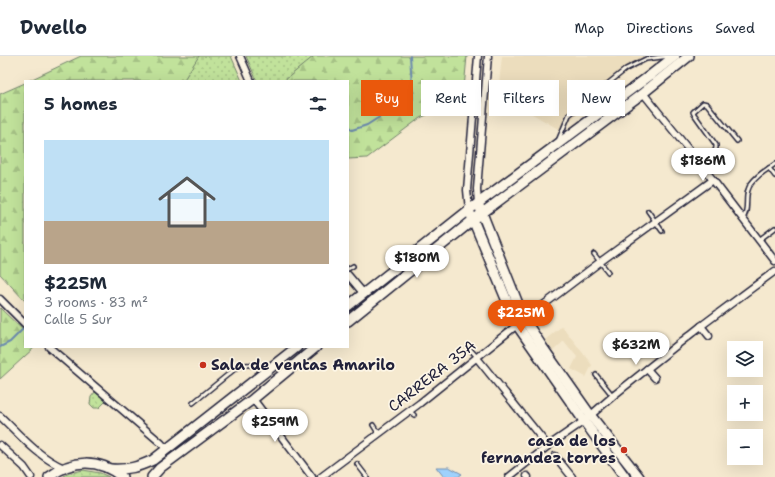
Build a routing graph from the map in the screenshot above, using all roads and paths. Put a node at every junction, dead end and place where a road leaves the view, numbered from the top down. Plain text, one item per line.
1 (240, 56) edge
2 (478, 56) edge
3 (488, 56) edge
4 (674, 56) edge
5 (690, 56) edge
6 (251, 80) edge
7 (643, 93) junction
8 (737, 140) dead end
9 (557, 145) junction
10 (700, 164) junction
11 (775, 164) edge
12 (769, 168) junction
13 (775, 176) edge
14 (713, 180) junction
15 (478, 204) junction
16 (469, 210) junction
17 (648, 211) dead end
18 (482, 214) junction
19 (742, 218) junction
20 (473, 220) junction
21 (656, 222) junction
22 (775, 228) edge
23 (662, 231) dead end
24 (759, 240) junction
25 (594, 254) dead end
26 (775, 261) edge
27 (600, 262) junction
28 (353, 266) dead end
29 (349, 268) edge
30 (775, 270) edge
31 (608, 272) dead end
32 (349, 277) edge
33 (364, 294) junction
34 (0, 299) edge
35 (349, 305) edge
36 (349, 320) edge
37 (521, 322) junction
38 (24, 323) edge
39 (701, 326) junction
40 (709, 336) dead end
41 (50, 348) edge
42 (296, 348) edge
43 (315, 348) edge
44 (468, 348) dead end
45 (477, 358) junction
46 (647, 369) junction
47 (267, 372) junction
48 (596, 375) dead end
49 (655, 378) dead end
50 (613, 396) junction
51 (252, 399) junction
52 (193, 403) dead end
53 (0, 416) edge
54 (587, 418) junction
55 (373, 424) dead end
56 (378, 433) junction
57 (0, 445) edge
58 (548, 446) junction
59 (167, 450) junction
60 (555, 456) dead end
61 (357, 464) dead end
62 (64, 468) junction
63 (111, 469) junction
64 (31, 477) edge
65 (49, 477) edge
66 (122, 477) edge
67 (152, 477) edge
68 (312, 477) edge
69 (321, 477) edge
70 (367, 477) edge
71 (509, 477) edge
72 (572, 477) edge
73 (626, 477) edge
74 (639, 477) edge

1 - 6 street
2 - 16 street
3 - 15 street
4 - 9 main road
4 - 9 lane
5 - 7 main road
7 - 10 street
7 - 18 main road
8 - 10 lane
9 - 15 main road
10 - 14 street
11 - 12 lane
12 - 13 lane
12 - 19 lane
14 - 19 street
14 - 21 street, CARRERA 35A
15 - 16 main road
15 - 18 main road
16 - 20 main road
16 - 33 main road
17 - 21 lane
18 - 20 main road
18 - 37 main road
19 - 24 street
20 - 36 main road
20 - 37 main road
21 - 23 lane
21 - 27 street, CARRERA 35A
22 - 24 lane
24 - 26 street
25 - 27 lane
27 - 31 lane
27 - 37 street, CARRERA 35A
28 - 29 lane
30 - 39 street
32 - 33 street
33 - 35 main road
34 - 38 street
37 - 45 street, CARRERA 35A
37 - 54 main road
39 - 40 street
39 - 46 street
41 - 59 street
42 - 47 main road
43 - 51 main road
44 - 45 lane
45 - 56 street, CARRERA 35A
45 - 58 street
46 - 49 street
46 - 50 street
47 - 52 lane
47 - 59 main road
48 - 50 lane
50 - 54 street
51 - 67 main road
51 - 68 street
53 - 62 street
54 - 58 street
54 - 73 main road
54 - 74 main road
55 - 56 lane
56 - 69 street, CARRERA 35A
57 - 64 street
58 - 71 street
59 - 63 main road
60 - 72 street
61 - 70 lane
62 - 63 main road
62 - 65 main road
63 - 66 main road

